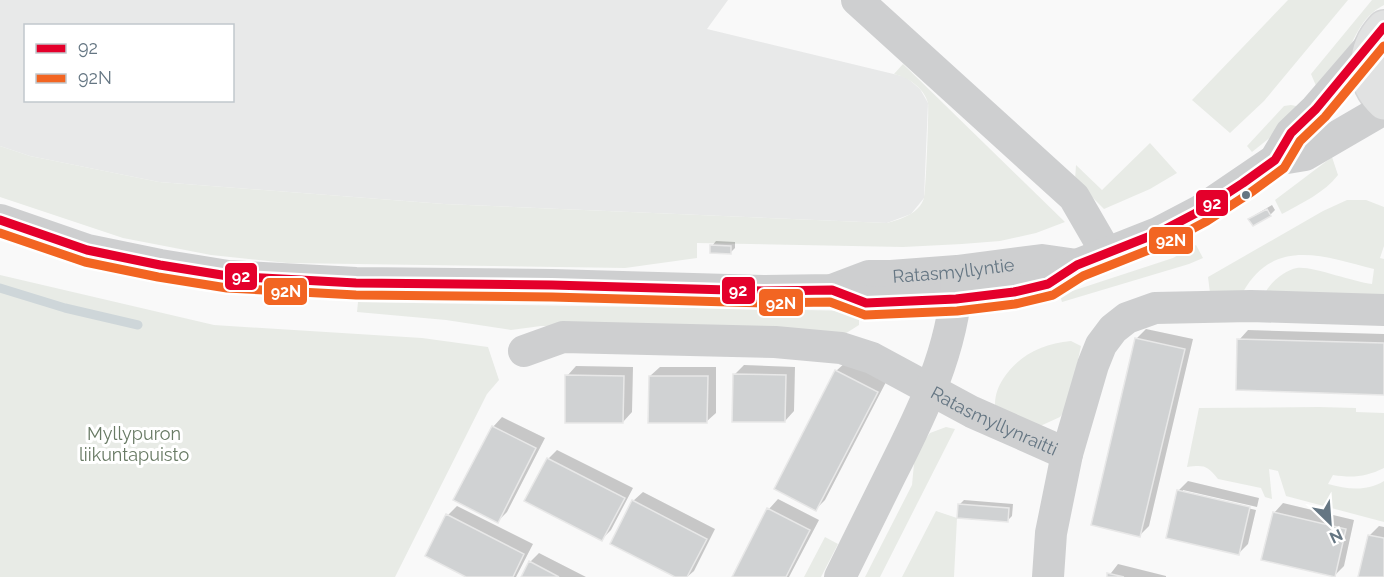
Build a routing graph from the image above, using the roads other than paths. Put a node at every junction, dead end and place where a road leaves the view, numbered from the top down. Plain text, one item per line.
1 (856, 0) edge
2 (1378, 35) edge
3 (1384, 103) edge
4 (1384, 109) edge
5 (1275, 160) junction
6 (0, 220) edge
7 (1107, 254) junction
8 (956, 285) junction
9 (1384, 310) edge
10 (524, 351) dead end
11 (930, 390) junction
12 (1067, 454) junction
13 (840, 577) edge
14 (1048, 577) edge

1 - 7 street
2 - 3 main road
2 - 5 street, Ratasmyllyntie
4 - 5 street, Ratasmyllyntie
5 - 7 street, Ratasmyllyntie
6 - 8 street, Ratasmyllyntie
7 - 8 street, Ratasmyllyntie
8 - 11 street
9 - 12 street, Ratasmyllynraitti
10 - 11 street, Ratasmyllynraitti
11 - 12 street, Ratasmyllynraitti
11 - 13 street
12 - 14 street

